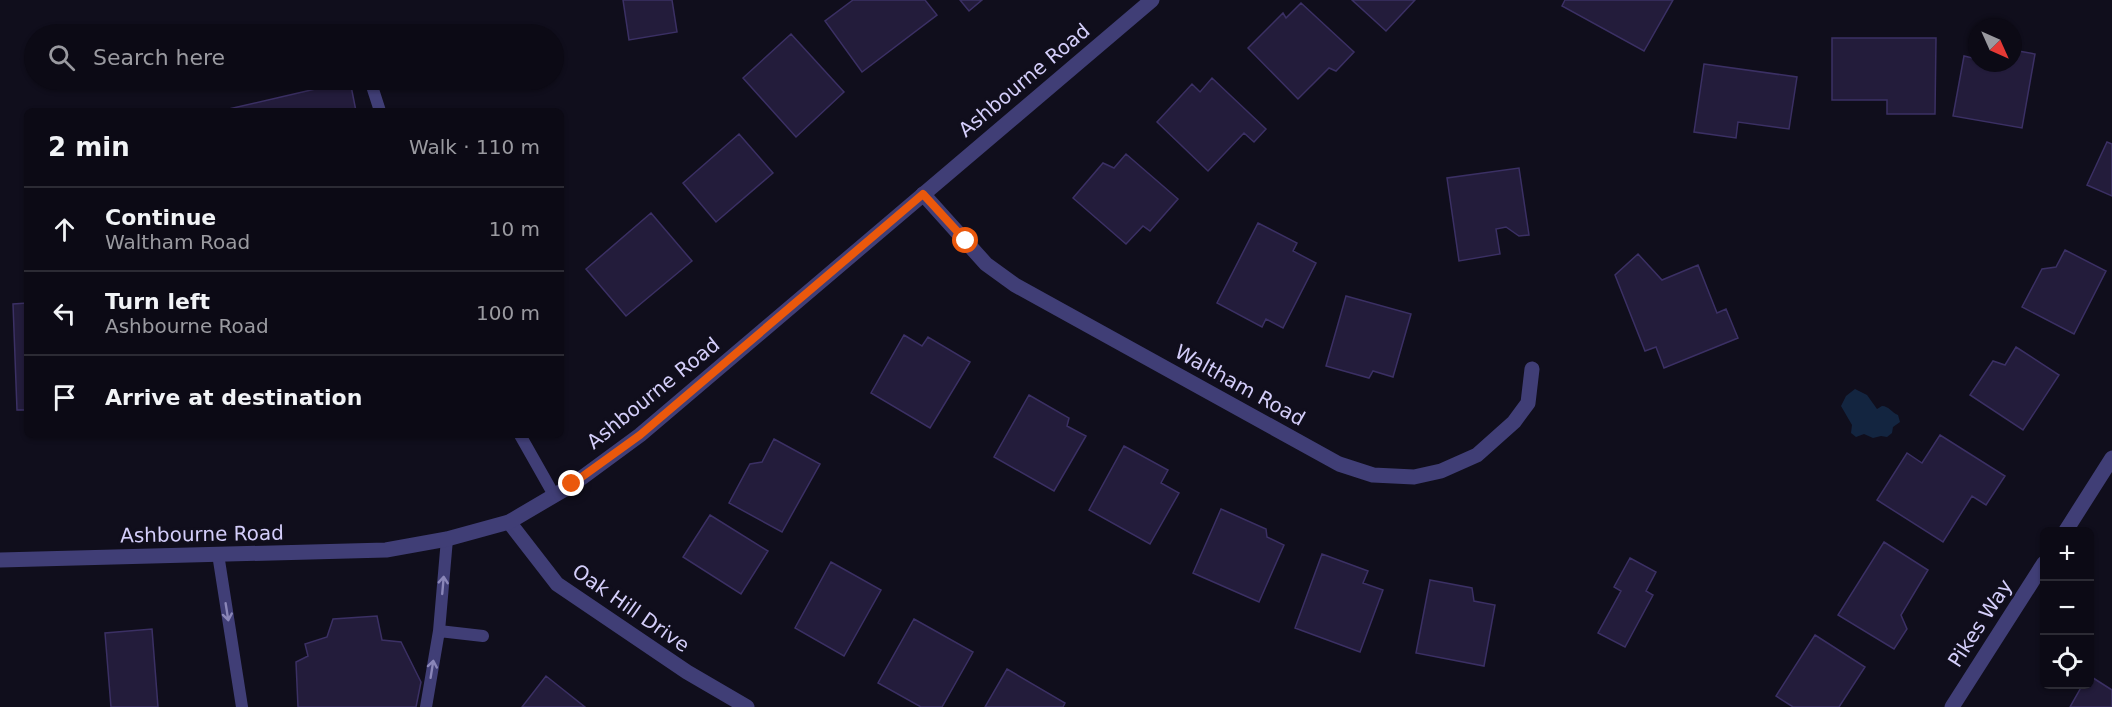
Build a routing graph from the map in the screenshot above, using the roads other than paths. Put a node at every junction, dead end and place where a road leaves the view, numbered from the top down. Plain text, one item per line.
1 (1152, 0) edge
2 (373, 90) edge
3 (379, 108) edge
4 (923, 194) junction
5 (1532, 369) dead end
6 (522, 438) edge
7 (2112, 458) edge
8 (554, 495) junction
9 (509, 522) junction
10 (2068, 527) edge
11 (447, 539) junction
12 (218, 554) junction
13 (0, 560) edge
14 (2040, 569) edge
15 (439, 630) junction
16 (483, 636) dead end
17 (242, 707) edge
18 (426, 707) edge
19 (747, 707) edge
20 (1952, 707) edge

1 - 4 street, Ashbourne Road
2 - 3 lane
4 - 5 street, Waltham Road
4 - 8 street, Ashbourne Road
6 - 8 lane
7 - 10 street
8 - 9 street, Ashbourne Road
9 - 11 street, Ashbourne Road
9 - 19 street, Oak Hill Drive
11 - 12 street, Ashbourne Road
15 -> 11 lane
12 - 13 street, Ashbourne Road
12 -> 17 lane
14 - 20 street, Pikes Way
15 - 16 lane
18 -> 15 lane

